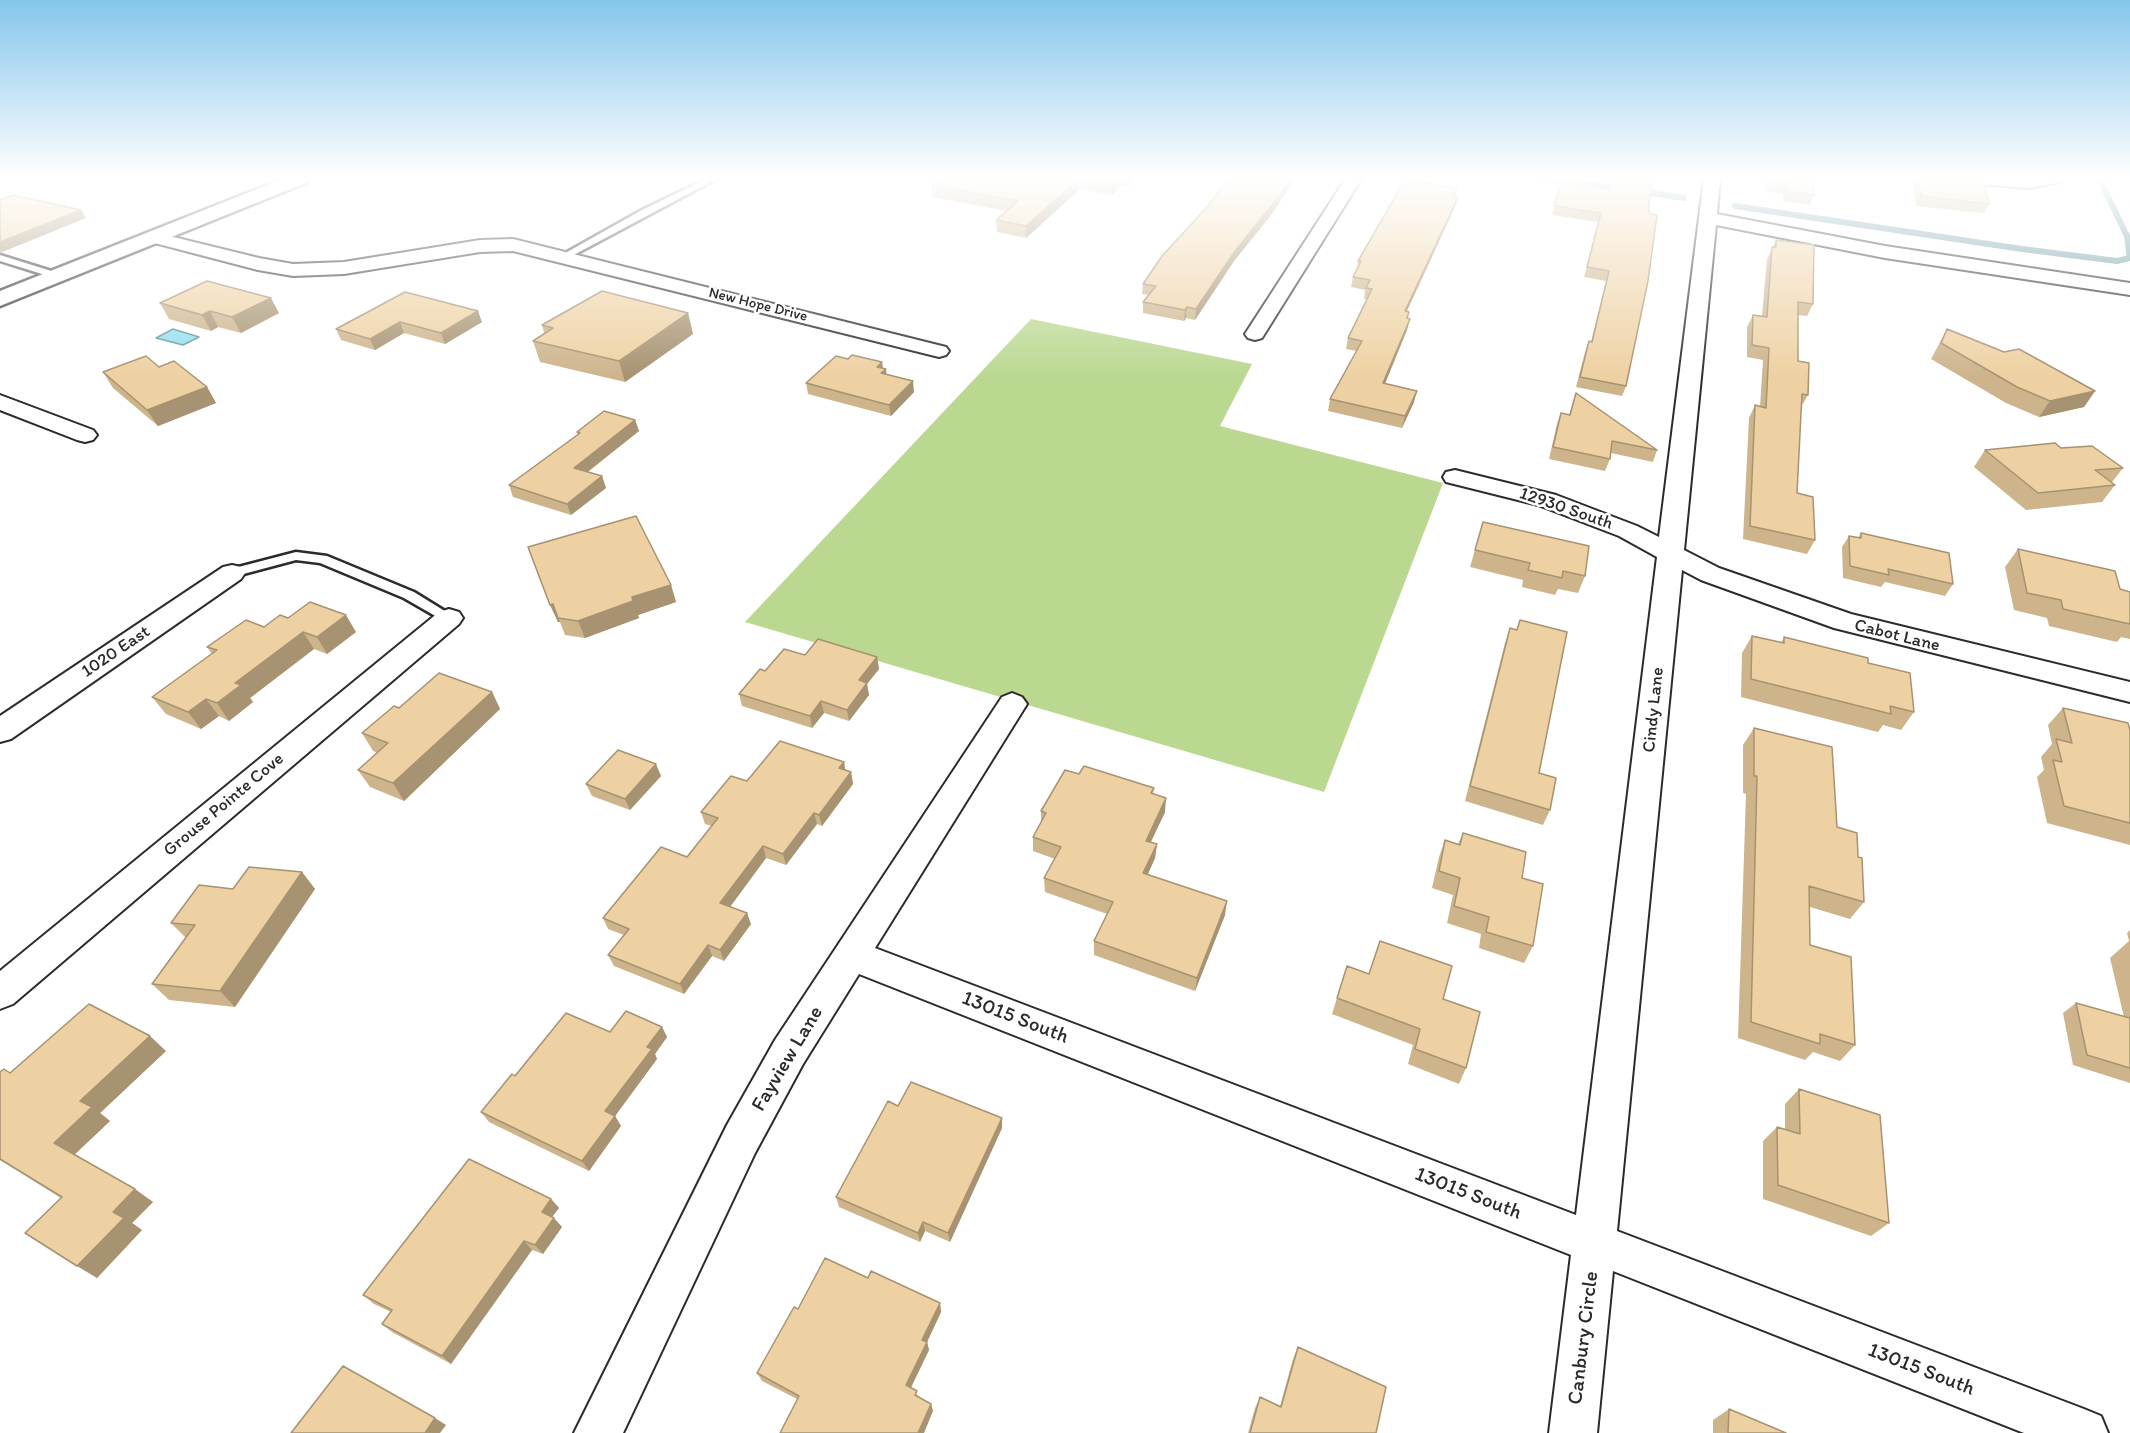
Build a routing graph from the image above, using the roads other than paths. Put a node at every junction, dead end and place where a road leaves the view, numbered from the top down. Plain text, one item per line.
1 (134, 245) edge
2 (184, 245) edge
3 (585, 245) edge
4 (1312, 245) edge
5 (1705, 245) edge
6 (1848, 245) edge
7 (565, 256) junction
8 (0, 258) edge
9 (57, 276) junction
10 (2130, 290) edge
11 (0, 299) edge
12 (1255, 334) dead end
13 (939, 351) dead end
14 (0, 402) edge
15 (85, 435) dead end
16 (1455, 477) dead end
17 (1671, 555) junction
18 (232, 573) joint
19 (449, 618) joint
20 (2130, 692) edge
21 (1012, 704) dead end
22 (0, 731) edge
23 (852, 955) junction
24 (0, 993) edge
25 (1595, 1243) junction
26 (598, 1433) edge
27 (1573, 1433) edge
28 (2084, 1433) edge

1 - 9 street
2 - 7 street, New Hope Drive
3 - 7 lane
4 - 12 street
5 - 17 street, Cindy Lane
6 - 10 street
7 - 13 street, New Hope Drive
8 - 9 lane
9 - 11 street
14 - 15 street
16 - 17 street, 12930 South
17 - 20 street, Cabot Lane
17 - 25 street, Cindy Lane
18 - 19 lane
18 - 22 street, 1020 East
19 - 24 street, Grouse Pointe Cove
21 - 23 street, Fayview Lane
23 - 25 street, 13015 South
23 - 26 street, Fayview Lane
25 - 27 street, Canbury Circle
25 - 28 street, 13015 South

